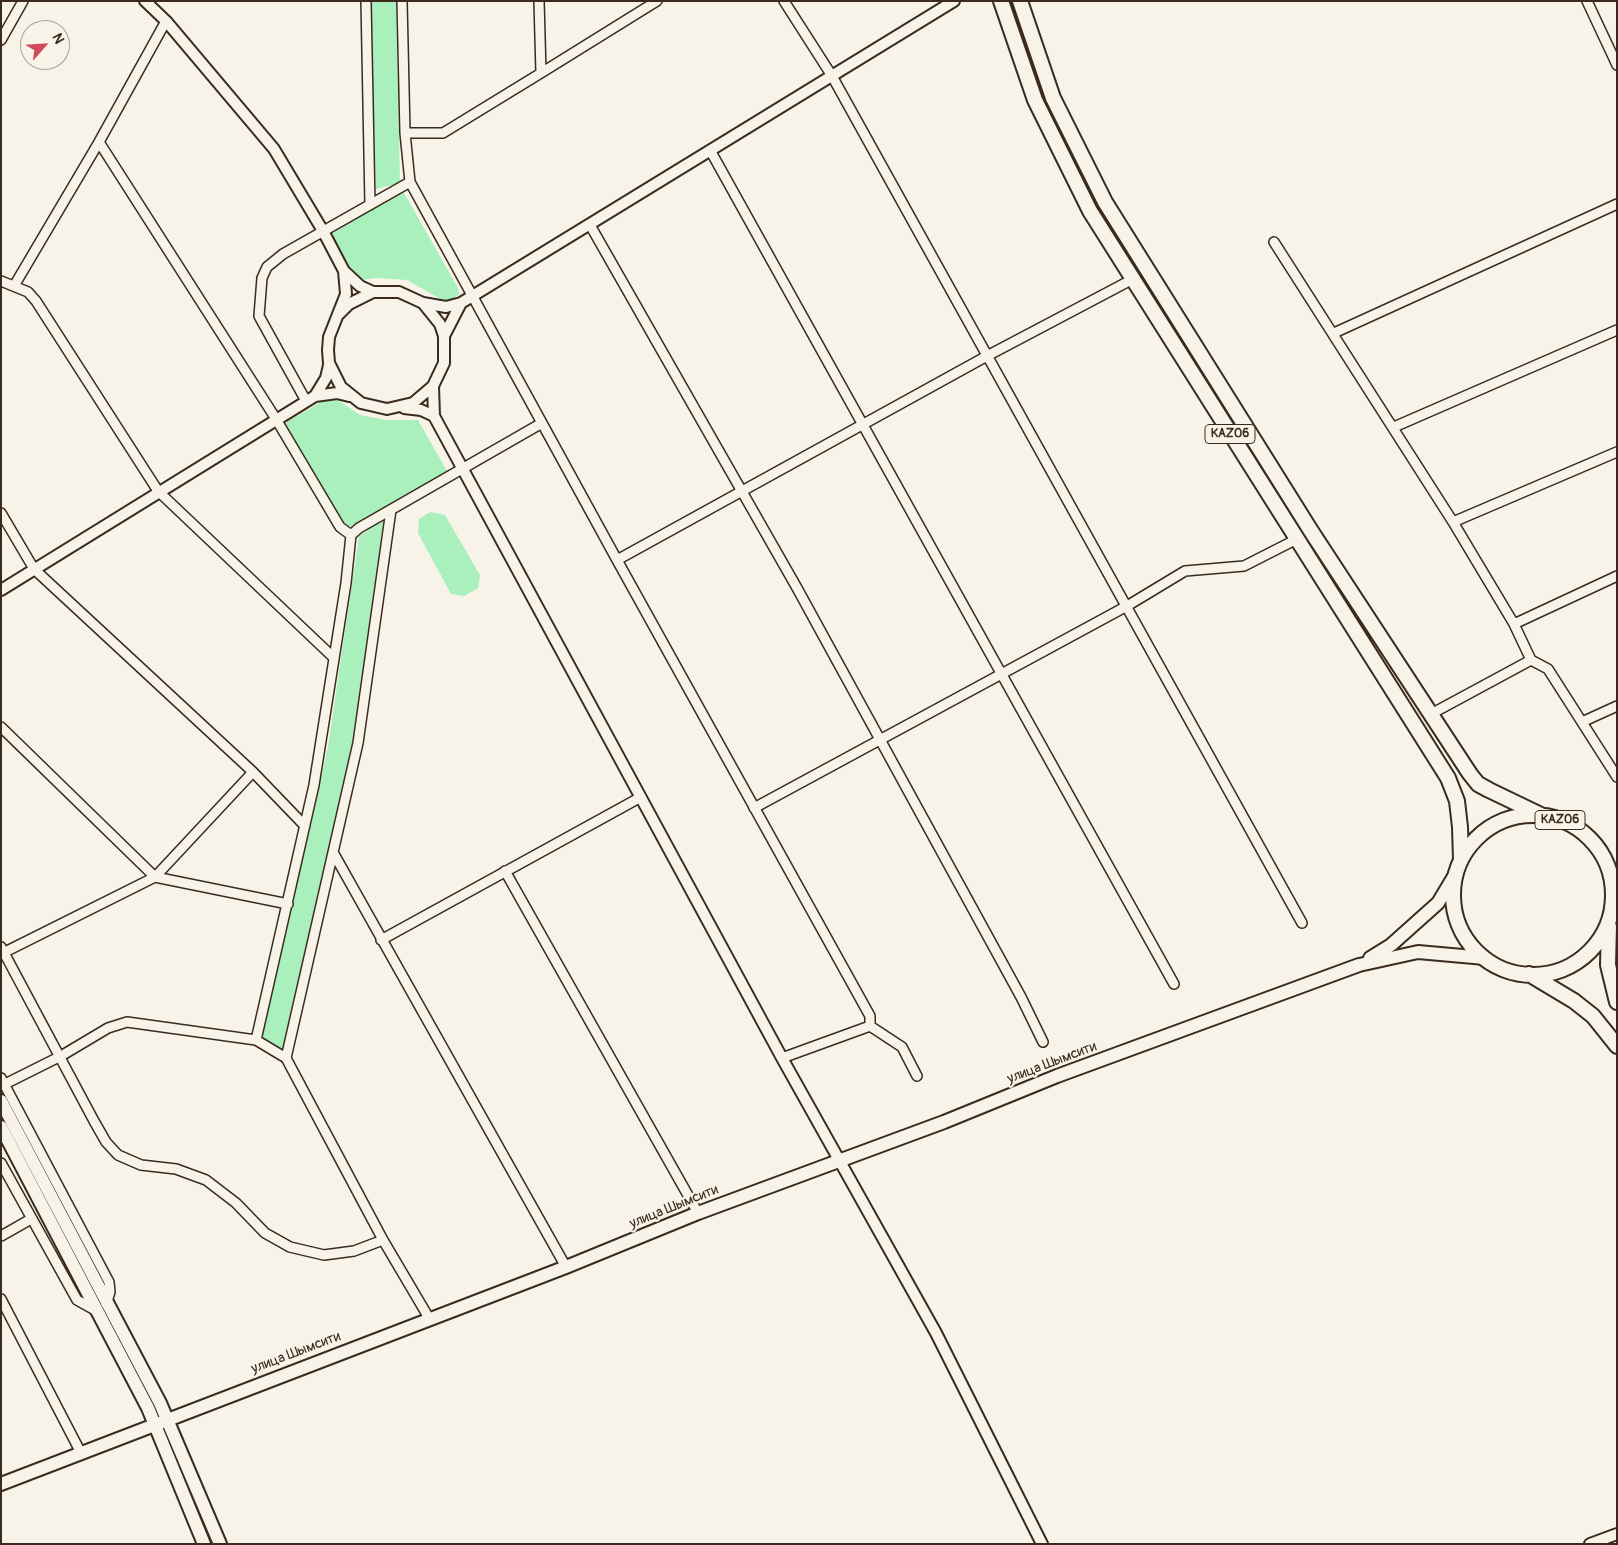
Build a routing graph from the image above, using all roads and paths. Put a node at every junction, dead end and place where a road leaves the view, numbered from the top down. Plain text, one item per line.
1 (23, 1) edge
2 (145, 1) edge
3 (366, 1) edge
4 (402, 1) edge
5 (540, 1) edge
6 (657, 1) edge
7 (784, 1) edge
8 (1001, 1) edge
9 (1020, 1) edge
10 (1587, 1) edge
11 (950, 2) edge
12 (166, 21) junction
13 (1, 40) edge
14 (1617, 65) edge
15 (541, 73) junction
16 (832, 76) junction
17 (405, 133) junction
18 (99, 142) junction
19 (710, 150) junction
20 (410, 182) junction
21 (1617, 204) edge
22 (370, 205) junction
23 (590, 225) junction
24 (323, 231) junction
25 (1274, 242) dead end
26 (344, 272) junction
27 (1133, 279) junction
28 (1, 281) edge
29 (14, 286) junction
30 (373, 292) junction
31 (473, 295) junction
32 (423, 303) junction
33 (461, 303) junction
34 (339, 314) junction
35 (1617, 330) edge
36 (1334, 333) junction
37 (444, 336) junction
38 (987, 356) junction
39 (329, 363) junction
40 (433, 386) junction
41 (350, 396) junction
42 (310, 398) junction
43 (400, 408) junction
44 (434, 416) junction
45 (276, 419) junction
46 (542, 423) junction
47 (863, 424) junction
48 (1394, 427) junction
49 (1617, 452) edge
50 (463, 469) junction
51 (158, 491) junction
52 (742, 492) junction
53 (391, 510) junction
54 (1, 513) edge
55 (1453, 522) junction
56 (351, 536) junction
57 (1297, 539) junction
58 (616, 560) junction
59 (34, 569) junction
60 (1617, 576) edge
61 (1, 590) edge
62 (1127, 606) junction
63 (1514, 624) junction
64 (334, 658) junction
65 (1531, 660) junction
66 (1001, 674) junction
67 (1617, 706) edge
68 (1431, 714) junction
69 (1582, 722) junction
70 (1, 726) edge
71 (879, 740) junction
72 (253, 772) junction
73 (1617, 777) edge
74 (641, 797) junction
75 (754, 808) junction
76 (1543, 816) junction
77 (305, 826) junction
78 (334, 854) junction
79 (1458, 867) junction
80 (504, 871) junction
81 (155, 877) junction
82 (288, 904) junction
83 (1609, 917) junction
84 (1302, 923) dead end
85 (381, 940) junction
86 (2, 951) edge
87 (1484, 958) junction
88 (1360, 965) junction
89 (1529, 974) junction
90 (1174, 984) dead end
91 (1617, 1002) edge
92 (870, 1026) junction
93 (256, 1040) junction
94 (1043, 1042) dead end
95 (1617, 1046) edge
96 (61, 1056) junction
97 (286, 1058) junction
98 (782, 1058) junction
99 (917, 1076) dead end
100 (3, 1081) edge
101 (1, 1101) edge
102 (1, 1127) edge
103 (839, 1160) junction
104 (1, 1163) edge
105 (698, 1213) junction
106 (31, 1219) junction
107 (1, 1236) edge
108 (383, 1240) junction
109 (566, 1267) junction
110 (1, 1299) edge
111 (101, 1307) junction
112 (429, 1318) junction
113 (168, 1419) junction
114 (155, 1425) junction
115 (81, 1453) junction
116 (1, 1484) edge
117 (1617, 1534) edge
118 (204, 1544) edge
119 (220, 1544) edge
120 (1042, 1544) edge
121 (1590, 1544) edge

1 - 13 street
2 - 12 street
3 - 22 street
4 - 17 street
5 - 15 street
6 - 15 street
7 - 16 street
8 - 27 highway, KАZ06
9 - 68 highway, KАZ06
10 - 14 street
11 - 16 street
12 - 18 street
12 - 24 street
15 - 17 street
16 - 19 street
16 - 38 street
17 - 20 street
18 - 29 street
18 - 45 street
19 - 23 street
19 - 47 street
20 - 22 street
20 - 31 street
21 - 36 street
22 - 24 street
23 - 31 street
23 - 52 street
24 - 26 street
24 - 42 street
25 - 36 street
26 - 30 street
26 - 34 street
27 - 38 street
27 - 57 highway, KАZ06
28 - 29 street
29 - 51 street
30 - 32 street
30 - 34 street
31 - 33 street
31 - 46 street
32 - 33 street
32 - 37 street
33 - 37 street
34 - 39 street
35 - 48 street
36 - 48 street
37 - 40 street
38 - 47 street
38 - 62 street
39 - 41 street
39 - 42 street
40 - 43 street
40 - 44 street
41 - 42 street
41 - 43 street
42 - 45 street
43 - 44 street
44 - 50 street
45 - 51 street
45 - 56 street
46 - 50 street
46 - 58 street
47 - 52 street
47 - 66 street
48 - 55 street
49 - 55 street
50 - 53 street
50 - 74 street
51 - 59 street
51 - 64 street
52 - 58 street
52 - 71 street
53 - 56 street
53 - 78 street
54 - 59 street
55 - 63 street
56 - 64 street
57 - 62 street
57 - 79 highway, KАZ06
58 - 75 street
59 - 61 street
59 - 72 street
60 - 63 street
62 - 66 street
62 - 84 street
63 - 65 street
64 - 77 street
65 - 68 street
65 - 69 street
66 - 71 street
66 - 90 street
67 - 69 street
68 - 76 highway, KАZ06
69 - 73 street
70 - 81 street
71 - 75 street
71 - 94 street
72 - 77 street
72 - 81 street
74 - 80 street
74 - 98 street
75 - 92 street
76 - 79 highway, KАZ06
76 - 83 highway, KАZ06
77 - 82 street
78 - 85 street
78 - 97 street
79 - 87 highway, KАZ06
79 - 88 main road, улица Шымсити
80 - 85 street
80 - 105 street
81 - 82 street
81 - 86 street
82 - 93 street
83 - 89 highway, KАZ06
83 - 91 highway, KАZ06
85 - 109 street
86 - 96 street
87 - 88 main road, улица Шымсити
87 - 89 highway, KАZ06
88 - 103 main road, улица Шымсити
89 - 95 highway, KАZ06
92 - 98 street
92 - 99 street
93 - 96 street
93 - 97 street
96 - 100 street
96 - 108 street
97 - 108 street
98 - 103 street
100 - 111 street
101 - 111 main road
102 - 111 main road
103 - 105 main road, улица Шымсити
103 - 120 street
104 - 106 street
105 - 109 main road, улица Шымсити
106 - 107 street
106 - 111 street
108 - 112 street
109 - 112 main road, улица Шымсити
110 - 115 street
111 - 113 main road
111 - 114 main road
112 - 113 main road, улица Шымсити
113 - 114 main road, улица Шымсити
113 - 119 main road
114 - 115 main road, улица Шымсити
114 - 118 main road
115 - 116 main road, улица Шымсити
117 - 121 street

